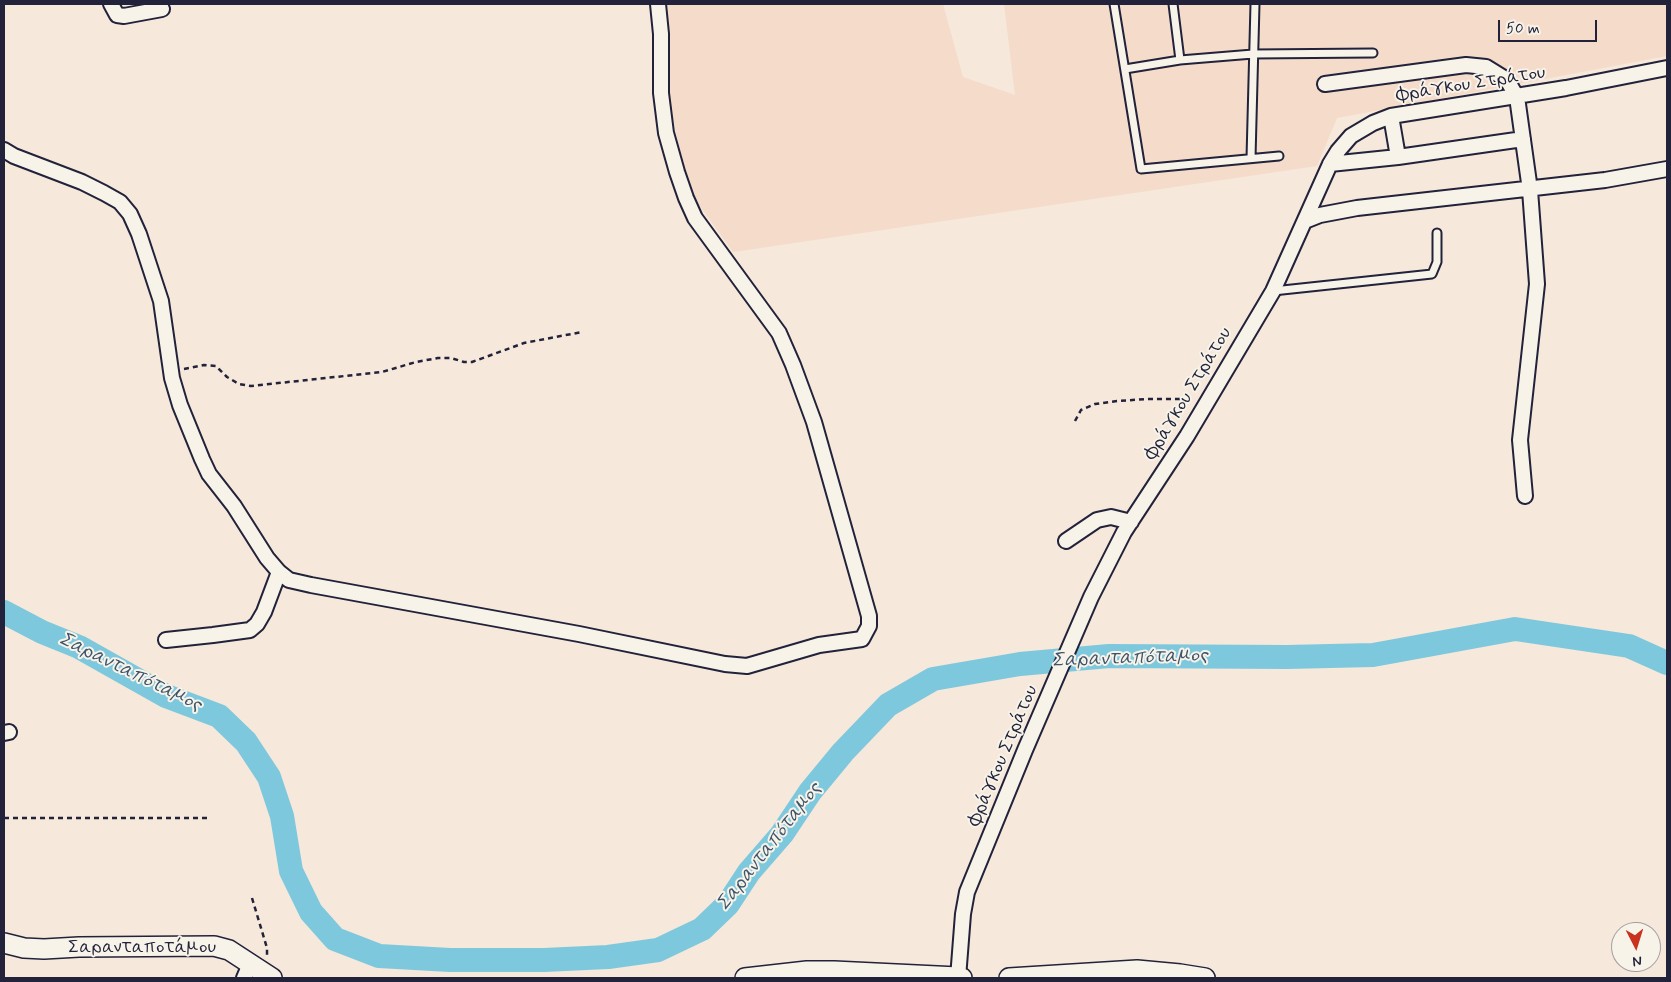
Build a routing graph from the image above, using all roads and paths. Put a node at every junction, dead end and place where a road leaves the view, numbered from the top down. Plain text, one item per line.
1 (111, 4) edge
2 (658, 4) edge
3 (1114, 4) edge
4 (1173, 4) edge
5 (1255, 4) edge
6 (162, 9) dead end
7 (1373, 53) dead end
8 (1253, 54) junction
9 (1180, 60) junction
10 (1667, 68) edge
11 (1125, 69) junction
12 (1325, 84) dead end
13 (1517, 97) junction
14 (1391, 116) junction
15 (1524, 139) junction
16 (4, 150) edge
17 (1279, 156) dead end
18 (1398, 157) junction
19 (1252, 158) junction
20 (1330, 164) junction
21 (1667, 169) edge
22 (1530, 190) junction
23 (1305, 221) junction
24 (1437, 233) dead end
25 (1273, 291) junction
26 (582, 332) dead end
27 (172, 374) junction
28 (1205, 406) junction
29 (1075, 421) dead end
30 (1525, 496) dead end
31 (1131, 522) junction
32 (1066, 541) dead end
33 (279, 572) junction
34 (166, 640) dead end
35 (4, 818) edge
36 (208, 818) dead end
37 (252, 898) dead end
38 (4, 943) edge
39 (258, 974) edge
40 (745, 978) edge
41 (960, 978) edge
42 (1009, 978) edge
43 (1205, 978) edge

1 - 6 street
2 - 33 street
3 - 11 lane
4 - 9 lane
5 - 8 lane
7 - 8 lane
8 - 9 lane
8 - 19 lane
9 - 11 lane
10 - 13 street, Φράγκου Στράτου
11 - 19 lane
12 - 13 street
13 - 14 street, Φράγκου Στράτου
13 - 15 street
14 - 18 street
14 - 20 street, Φράγκου Στράτου
15 - 18 street
15 - 22 street
16 - 27 street
17 - 19 lane
18 - 20 street
20 - 23 street, Φράγκου Στράτου
21 - 22 street
22 - 23 street
22 - 30 street
23 - 25 street, Φράγκου Στράτου
24 - 25 lane
25 - 28 street, Φράγκου Στράτου
26 - 27 path
27 - 33 street
28 - 29 path
28 - 31 street, Φράγκου Στράτου
31 - 32 street
31 - 41 street, Φράγκου Στράτου
33 - 34 street
35 - 36 path
37 - 39 path
38 - 39 street, Σαρανταποτάμου
40 - 41 street
42 - 43 street

